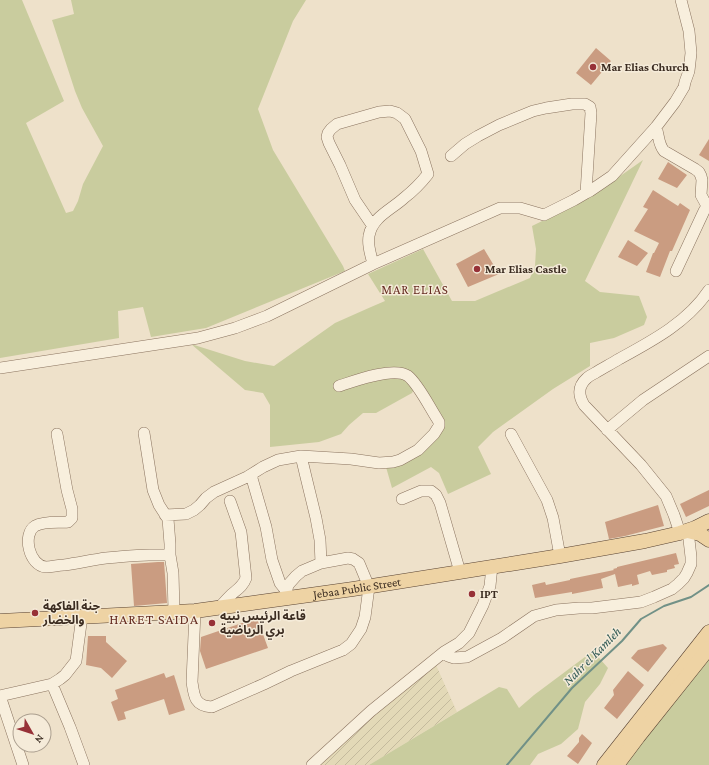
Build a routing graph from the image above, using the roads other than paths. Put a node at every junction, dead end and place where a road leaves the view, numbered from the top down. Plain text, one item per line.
1 (681, 0) edge
2 (656, 127) junction
3 (451, 156) dead end
4 (586, 193) junction
5 (708, 206) edge
6 (372, 225) junction
7 (373, 264) junction
8 (676, 271) dead end
9 (707, 293) edge
10 (709, 356) edge
11 (0, 368) edge
12 (339, 386) dead end
13 (607, 430) junction
14 (144, 433) dead end
15 (57, 434) dead end
16 (510, 434) dead end
17 (301, 456) junction
18 (251, 474) junction
19 (402, 499) dead end
20 (230, 500) dead end
21 (165, 514) junction
22 (707, 524) edge
23 (684, 532) junction
24 (709, 540) edge
25 (170, 555) junction
26 (560, 556) junction
27 (321, 563) junction
28 (492, 566) junction
29 (460, 572) junction
30 (369, 587) junction
31 (286, 594) junction
32 (220, 607) junction
33 (174, 611) junction
34 (195, 611) junction
35 (82, 616) junction
36 (0, 621) edge
37 (709, 632) edge
38 (709, 648) edge
39 (444, 652) junction
40 (52, 684) junction
41 (0, 696) edge
42 (23, 765) edge
43 (84, 765) edge
44 (312, 765) edge
45 (604, 765) edge
46 (617, 765) edge

1 - 2 street
2 - 4 street
2 - 5 street
3 - 4 street
4 - 7 street
5 - 8 street
6 - 6 street
6 - 7 street
7 - 11 street
9 - 13 street
10 - 13 street
12 - 17 street
13 - 23 street
14 - 21 street
15 - 25 street
16 - 26 street
17 - 18 street
17 - 27 street
18 - 21 street
18 - 31 street
19 - 29 street
20 - 32 street
21 - 25 street
22 - 23 main road, Jebaa Public Street
23 - 24 main road
23 - 26 main road, Jebaa Public Street
23 - 39 street
25 - 33 street
26 - 28 main road, Jebaa Public Street
27 - 30 street
27 - 31 street
28 - 29 main road, Jebaa Public Street
28 - 39 street
29 - 30 main road, Jebaa Public Street
30 - 31 main road, Jebaa Public Street
30 - 34 street
31 - 32 main road, Jebaa Public Street
32 - 34 main road, Jebaa Public Street
33 - 34 main road, Jebaa Public Street
33 - 35 main road, Jebaa Public Street
35 - 36 main road, Jebaa Public Street
35 - 40 street
37 - 45 main road
38 - 46 main road
39 - 44 street
40 - 41 street
40 - 43 street
41 - 42 street

